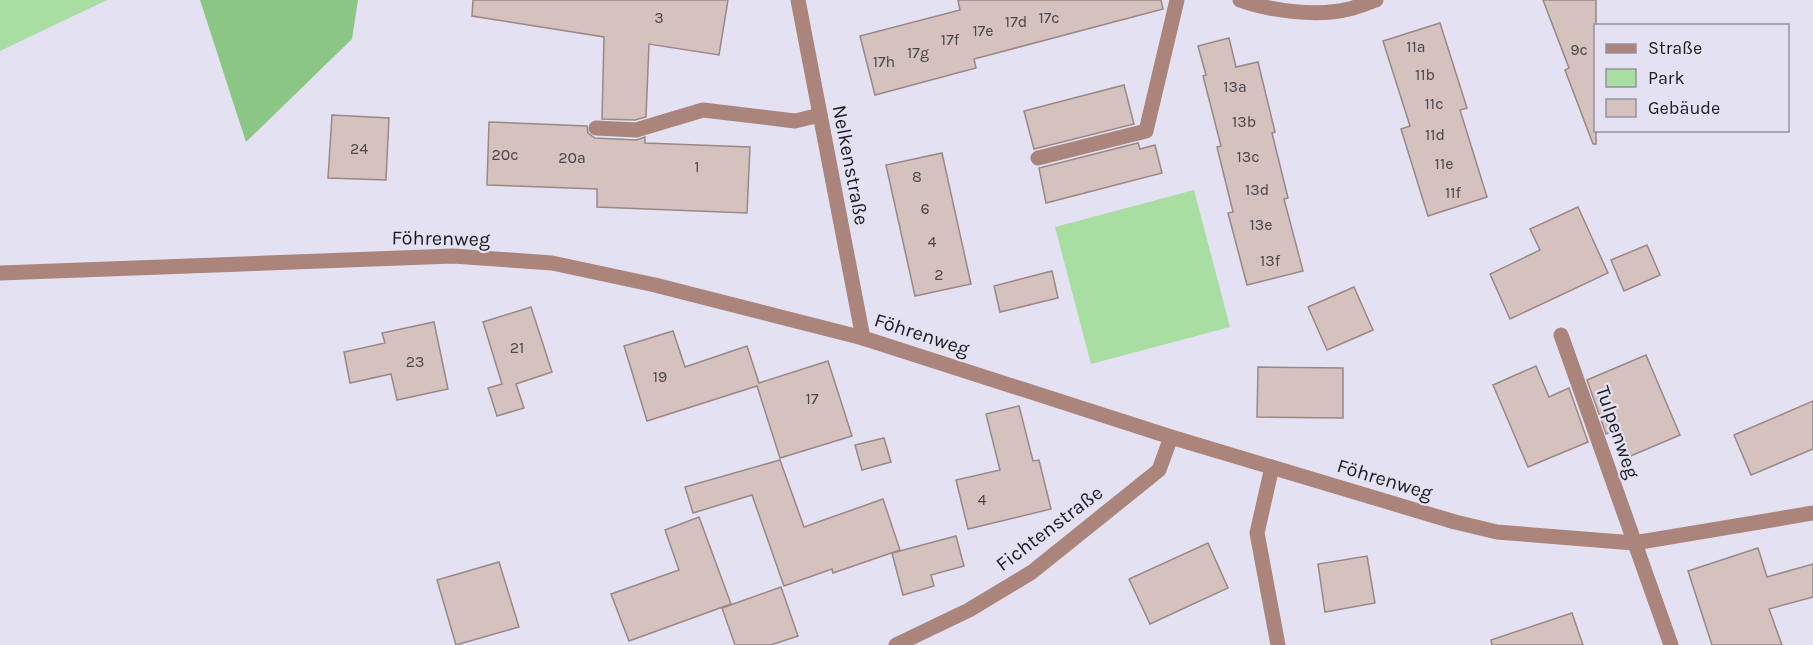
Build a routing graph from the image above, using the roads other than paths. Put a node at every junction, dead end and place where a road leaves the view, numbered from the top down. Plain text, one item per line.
1 (798, 0) edge
2 (1177, 0) edge
3 (1240, 0) edge
4 (1376, 0) edge
5 (820, 115) junction
6 (596, 128) dead end
7 (1038, 158) dead end
8 (0, 273) edge
9 (1561, 335) dead end
10 (863, 338) junction
11 (1171, 437) junction
12 (1272, 467) junction
13 (1813, 513) edge
14 (1634, 543) junction
15 (896, 645) edge
16 (1278, 645) edge
17 (1671, 645) edge

1 - 5 street, Nelkenstraße
2 - 7 street
3 - 4 street
5 - 6 street
5 - 10 street, Nelkenstraße
8 - 10 street, Föhrenweg
9 - 14 street, Tulpenweg
10 - 11 street, Föhrenweg
11 - 12 street, Föhrenweg
11 - 15 street, Fichtenstraße
12 - 14 street, Föhrenweg
12 - 16 street
13 - 14 street, Föhrenweg
14 - 17 street, Tulpenweg

